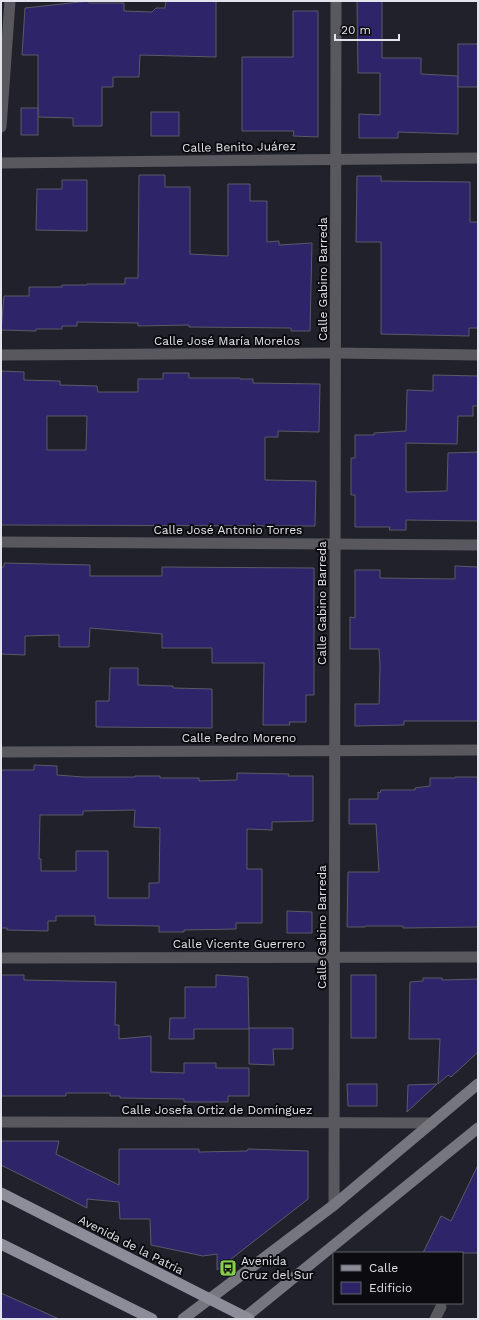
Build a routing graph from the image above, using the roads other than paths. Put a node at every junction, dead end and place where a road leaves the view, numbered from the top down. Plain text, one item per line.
1 (10, 1) edge
2 (336, 1) edge
3 (1, 127) edge
4 (478, 158) edge
5 (336, 159) junction
6 (1, 163) edge
7 (336, 353) junction
8 (1, 355) edge
9 (478, 355) edge
10 (1, 542) edge
11 (336, 544) junction
12 (478, 545) edge
13 (478, 750) edge
14 (335, 751) junction
15 (1, 752) edge
16 (335, 957) junction
17 (478, 957) edge
18 (1, 958) edge
19 (478, 1084) edge
20 (1, 1122) edge
21 (334, 1123) junction
22 (432, 1123) junction
23 (478, 1128) edge
24 (1, 1193) edge
25 (334, 1204) junction
26 (1, 1244) edge
27 (209, 1299) junction
28 (441, 1307) dead end
29 (246, 1318) edge
30 (152, 1319) edge
31 (183, 1319) edge
32 (436, 1319) edge

1 - 3 street
2 - 5 street, Calle Gabino Barreda
4 - 5 street, Calle Benito Juárez
5 - 6 street, Calle Benito Juárez
5 - 7 street, Calle Gabino Barreda
7 - 8 street, Calle José María Morelos
7 - 9 street, Calle José María Morelos
7 - 11 street, Calle Gabino Barreda
10 - 11 street, Calle José Antonio Torres
11 - 12 street, Calle José Antonio Torres
11 - 14 street, Calle Gabino Barreda
13 - 14 street, Calle Pedro Moreno
14 - 15 street, Calle Pedro Moreno
14 - 16 street, Calle Gabino Barreda
16 - 17 street, Calle Vicente Guerrero
16 - 18 street, Calle Vicente Guerrero
16 - 21 street, Calle Gabino Barreda
19 - 22 main road
20 - 21 street, Calle Josefa Ortiz de Domínguez
21 - 22 street, Calle Josefa Ortiz de Domínguez
21 - 25 street, Calle Gabino Barreda
22 - 25 main road
23 - 29 main road
24 - 27 main road, Avenida de la Patria
25 - 27 main road
26 - 30 main road
27 - 29 main road, Avenida de la Patria
27 - 31 main road
28 - 32 street

